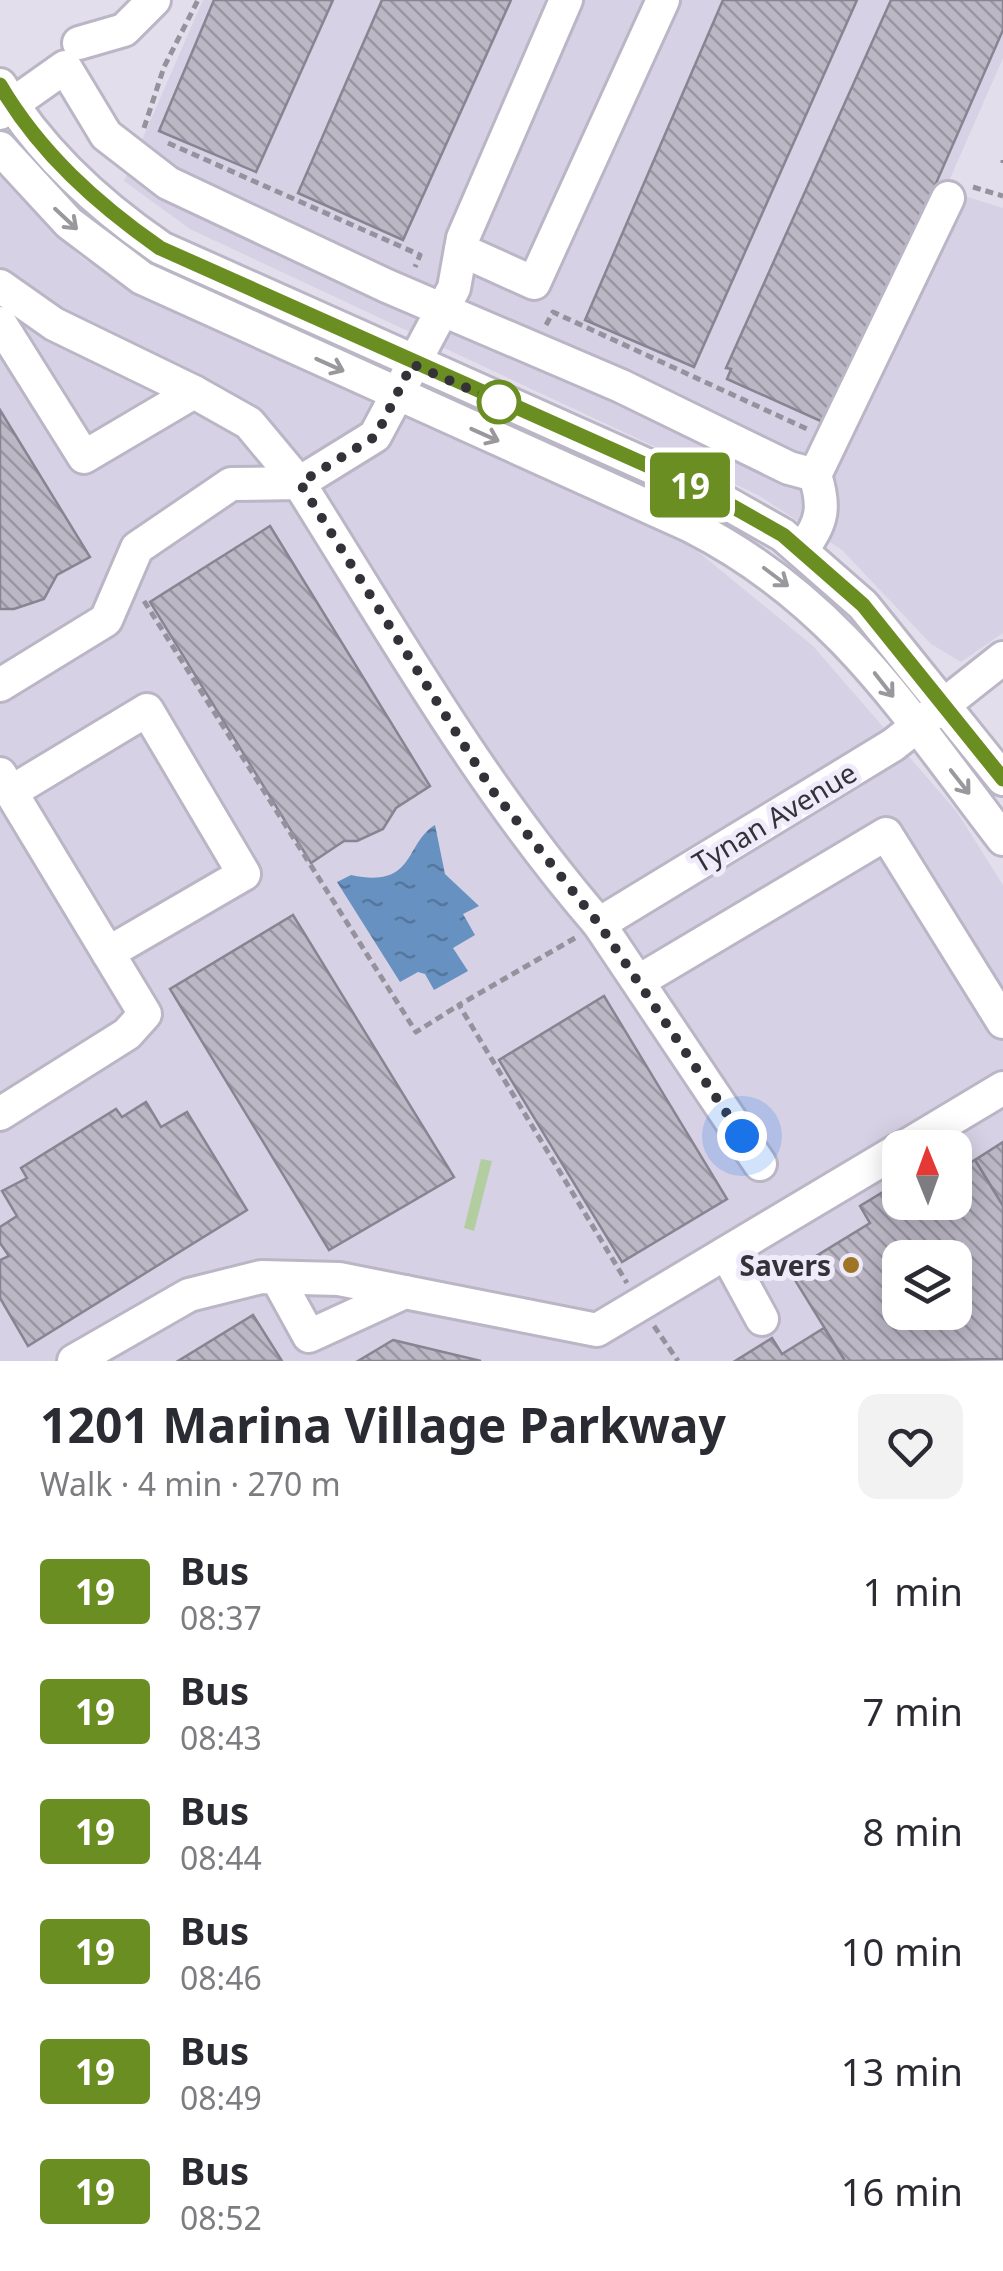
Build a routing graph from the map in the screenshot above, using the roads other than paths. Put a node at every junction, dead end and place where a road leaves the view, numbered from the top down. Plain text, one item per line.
1 (154, 0) edge
2 (566, 0) edge
3 (664, 0) edge
4 (79, 43) dead end
5 (4, 101) edge
6 (0, 148) edge
7 (959, 193) road end
8 (461, 250) junction
9 (0, 286) edge
10 (448, 298) junction
11 (0, 323) edge
12 (412, 364) junction
13 (194, 392) junction
14 (396, 395) junction
15 (816, 476) junction
16 (300, 483) junction
17 (803, 548) junction
18 (1003, 658) edge
19 (0, 685) edge
20 (944, 704) junction
21 (916, 726) junction
22 (1003, 779) edge
23 (5, 783) edge
24 (1003, 838) edge
25 (599, 924) junction
26 (108, 954) junction
27 (639, 981) junction
28 (1003, 1022) edge
29 (1003, 1088) edge
30 (0, 1114) edge
31 (932, 1130) edge
32 (882, 1160) edge
33 (760, 1164) dead end
34 (726, 1253) junction
35 (278, 1278) junction
36 (404, 1292) junction
37 (762, 1319) dead end
38 (74, 1361) edge

1 - 4 street
2 - 8 street
3 - 8 street
5 - 10 street
5 - 12 street
6 -> 14 street
7 - 15 street
8 - 10 street
9 - 13 street
10 - 12 street
10 - 15 street
11 - 13 street
12 - 14 street
12 - 17 street
13 - 16 street
14 - 16 street
14 -> 21 street
15 - 17 street
16 - 19 street
16 - 25 street
17 - 20 street
18 - 20 street, Tynan Avenue
20 - 21 street, Tynan Avenue
20 - 22 street
21 -> 24 street
21 - 25 street, Tynan Avenue
23 - 26 street
23 - 26 street
25 - 27 street
26 - 30 street
27 - 28 street
27 - 33 street
29 - 31 street
32 - 34 street
34 - 36 street
34 - 37 street
35 - 36 street
35 - 36 street
35 - 38 street

